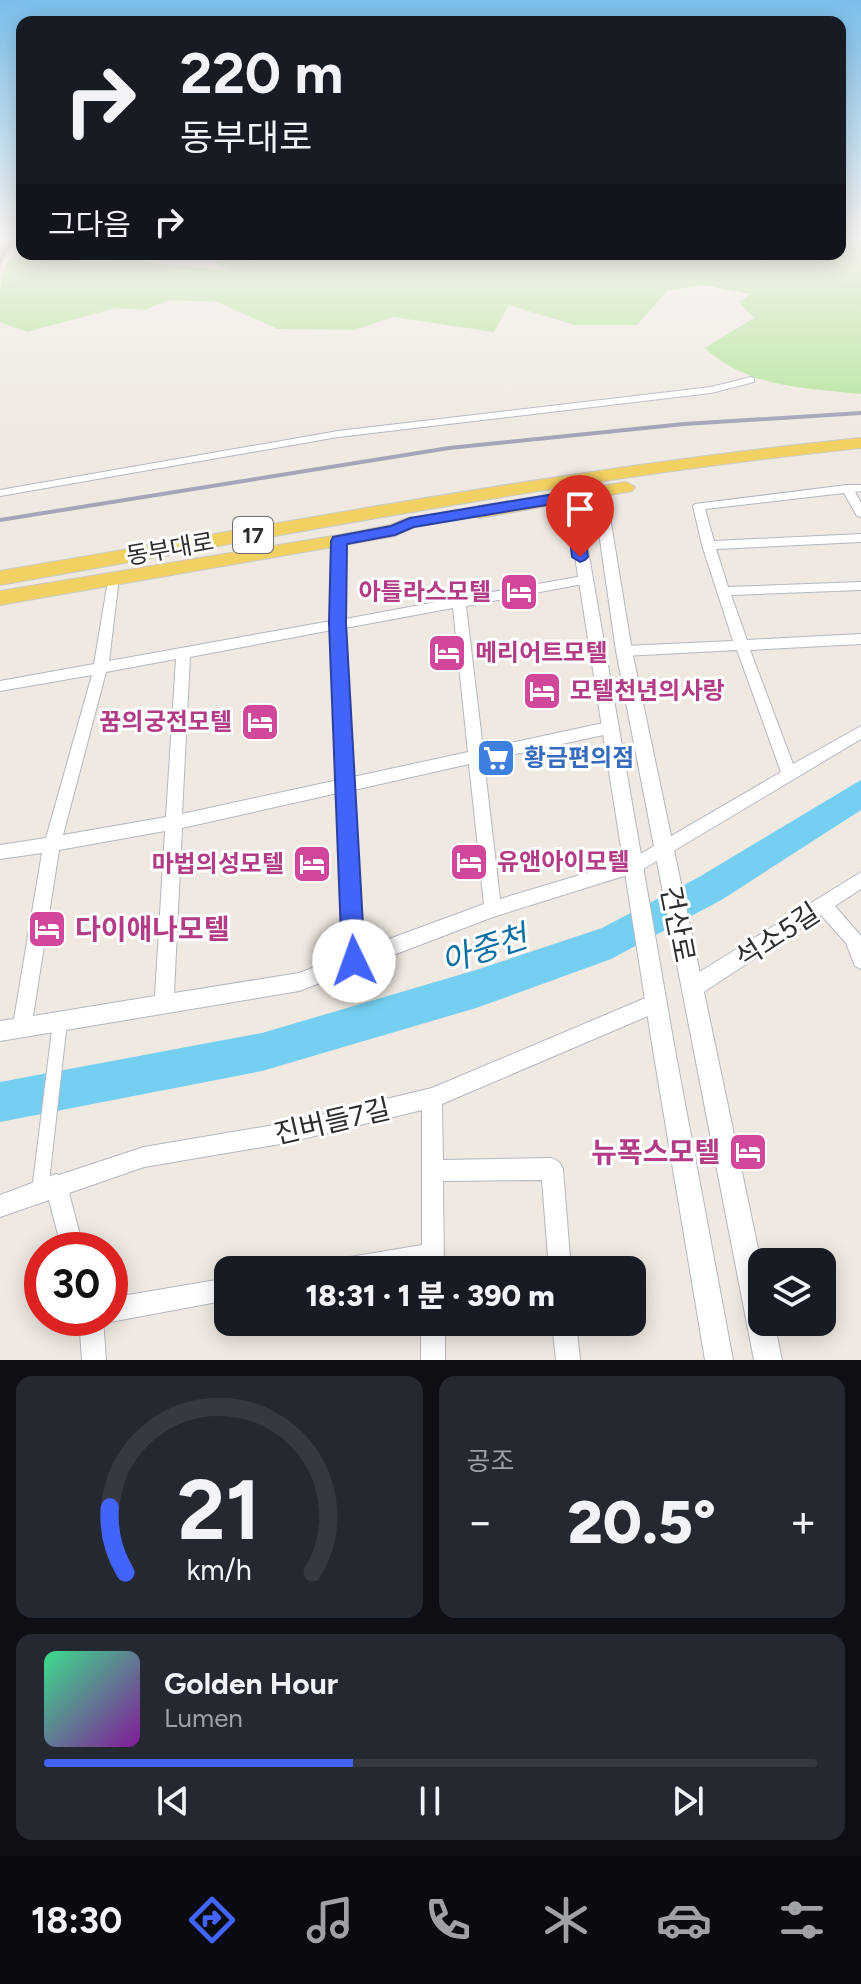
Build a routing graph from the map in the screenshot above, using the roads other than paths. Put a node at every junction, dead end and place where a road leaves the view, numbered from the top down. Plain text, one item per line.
1 (751, 380) dead end
2 (861, 443) edge
3 (861, 457) edge
4 (854, 488) edge
5 (609, 490) junction
6 (506, 491) junction
7 (0, 493) edge
8 (554, 499) junction
9 (861, 513) edge
10 (410, 523) junction
11 (861, 538) edge
12 (339, 541) junction
13 (708, 545) junction
14 (0, 571) edge
15 (0, 578) edge
16 (113, 578) junction
17 (583, 580) junction
18 (861, 586) edge
19 (0, 589) edge
20 (725, 591) junction
21 (0, 598) edge
22 (459, 600) junction
23 (338, 623) junction
24 (861, 639) edge
25 (742, 645) junction
26 (624, 651) junction
27 (183, 652) junction
28 (101, 666) junction
29 (0, 686) edge
30 (608, 728) junction
31 (861, 732) edge
32 (477, 755) junction
33 (789, 774) junction
34 (345, 784) junction
35 (174, 822) junction
36 (52, 844) junction
37 (663, 849) junction
38 (0, 852) edge
39 (634, 874) junction
40 (861, 880) edge
41 (823, 905) junction
42 (493, 909) junction
43 (857, 937) edge
44 (861, 960) edge
45 (354, 961) junction
46 (690, 982) junction
47 (653, 994) junction
48 (164, 1004) junction
49 (59, 1022) junction
50 (22, 1028) junction
51 (0, 1031) edge
52 (432, 1098) junction
53 (433, 1171) junction
54 (48, 1188) junction
55 (0, 1206) edge
56 (66, 1232) edge
57 (433, 1256) edge
58 (559, 1256) edge
59 (214, 1291) edge
60 (128, 1307) edge
61 (92, 1336) edge
62 (433, 1336) edge
63 (565, 1336) edge
64 (94, 1360) edge
65 (433, 1360) edge
66 (568, 1360) edge
67 (719, 1360) edge
68 (768, 1360) edge

1 - 7 street
2 - 6 main road, 동부대로 / 17
3 - 5 main road, 동부대로 / 17
4 - 9 street
4 - 13 street
5 - 8 main road, 동부대로 / 17
5 - 26 street, 건산로
6 - 14 main road
6 - 15 main road, 동부대로 / 17
8 - 10 main road, 동부대로 / 17
8 - 17 street, 건산로
10 - 12 main road, 동부대로
10 - 19 main road, 동부대로 / 17
11 - 13 street
12 - 16 main road, 동부대로
12 - 23 street
13 - 20 street
16 - 21 main road, 동부대로
16 - 28 street
17 - 22 street
17 - 30 street, 건산로
18 - 20 street
20 - 25 street
22 - 23 street
22 - 32 street
23 - 27 street
23 - 34 street
24 - 25 street
25 - 26 street
25 - 33 street
26 - 37 street, 건산로
27 - 28 street
27 - 35 street
28 - 29 street
28 - 36 street
30 - 32 street
30 - 39 street, 건산로
31 - 33 street
32 - 34 street
32 - 42 street
33 - 37 street
34 - 35 street
34 - 45 street
35 - 36 street
35 - 48 street
36 - 38 street
36 - 50 street
37 - 39 street
37 - 46 street, 건산로
39 - 42 street
39 - 47 street, 건산로
40 - 41 street, 석소5길
41 - 43 street
41 - 46 street, 석소5길
42 - 45 street
43 - 44 street
45 - 48 street
46 - 68 street, 건산로
47 - 52 street, 진버들7길
47 - 67 street, 건산로
48 - 49 street
49 - 50 street
49 - 54 street
50 - 51 street
52 - 53 street
52 - 54 street, 진버들7길
53 - 57 street
53 - 58 street
54 - 55 street, 진버들7길
54 - 56 street
59 - 60 street
61 - 64 street
62 - 65 street
63 - 66 street

